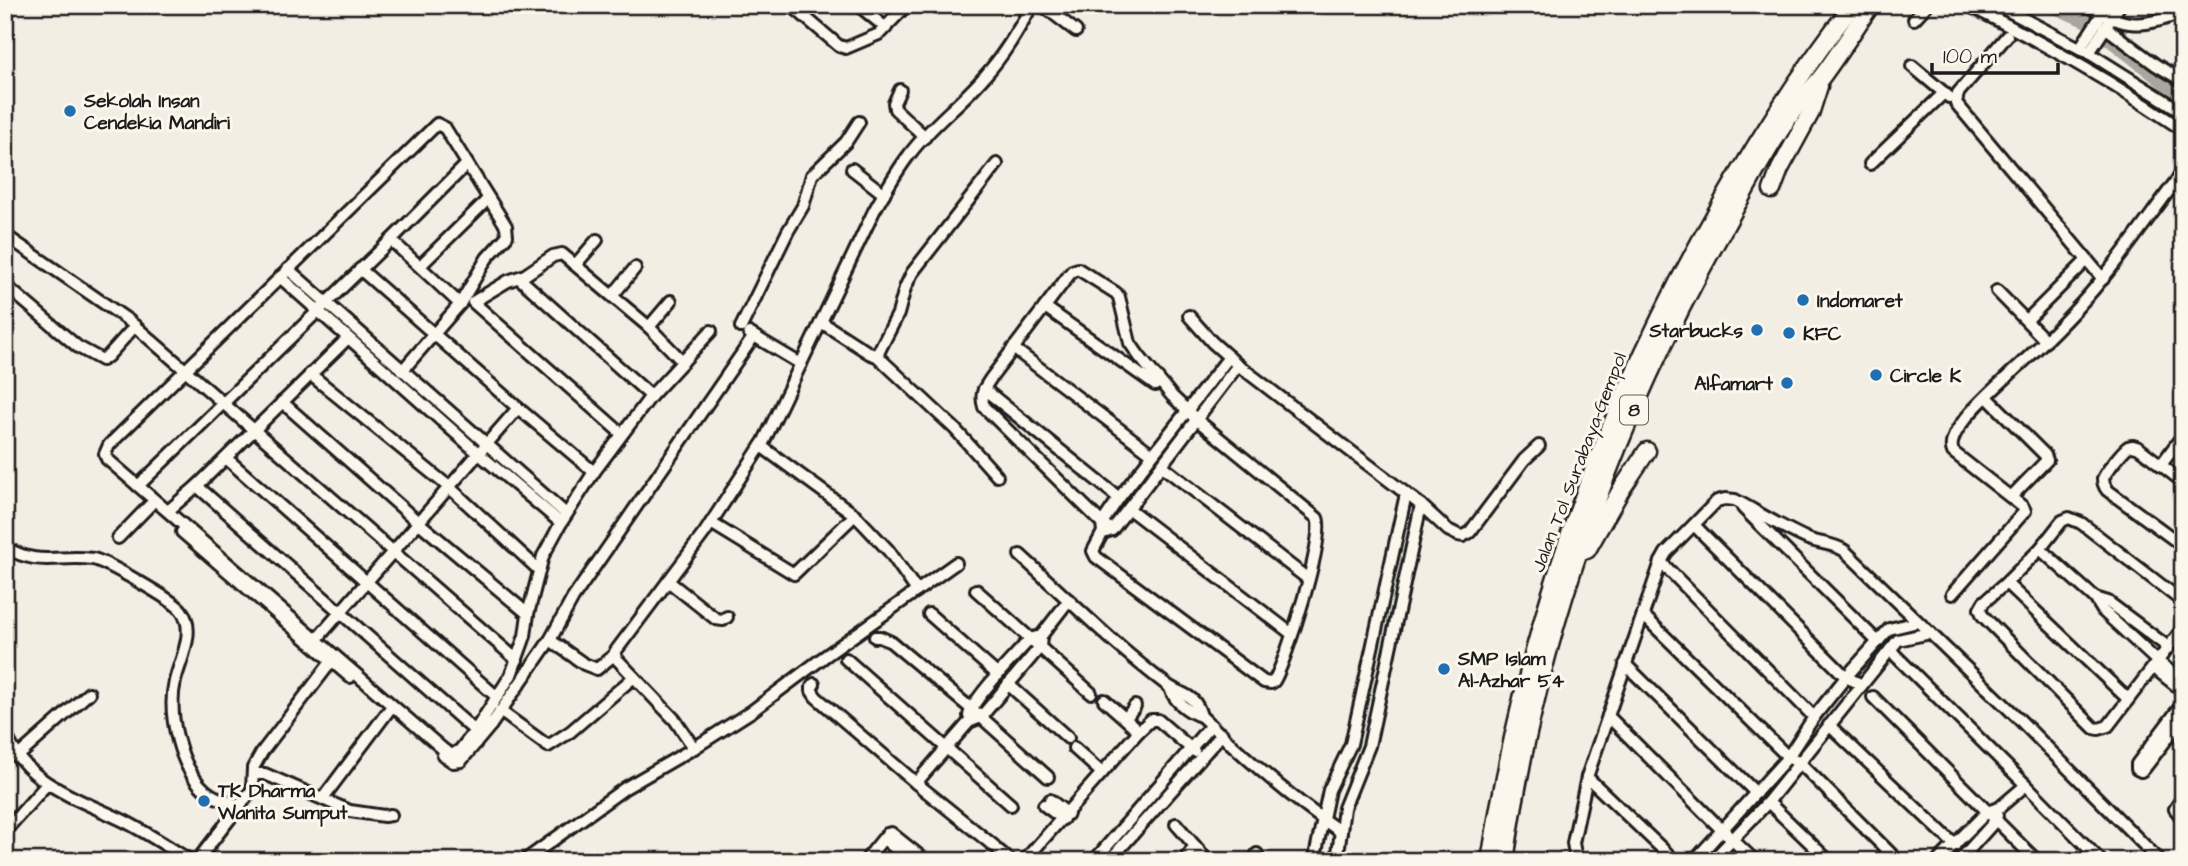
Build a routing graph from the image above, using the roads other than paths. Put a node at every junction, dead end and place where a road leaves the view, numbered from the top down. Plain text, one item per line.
1 (791, 5) edge
2 (858, 5) edge
3 (1032, 5) edge
4 (1042, 5) edge
5 (1853, 5) edge
6 (1871, 5) edge
7 (1927, 5) edge
8 (1968, 5) edge
9 (1997, 5) edge
10 (2088, 5) edge
11 (2120, 5) edge
12 (902, 10) dead end
13 (2183, 12) edge
14 (1914, 19) dead end
15 (2104, 20) edge
16 (886, 28) junction
17 (2007, 30) junction
18 (1076, 31) dead end
19 (2057, 42) junction
20 (2078, 51) junction
21 (1912, 66) dead end
22 (1822, 77) junction
23 (2183, 81) edge
24 (900, 90) dead end
25 (1944, 93) junction
26 (1956, 103) junction
27 (2166, 111) junction
28 (2183, 112) edge
29 (859, 122) dead end
30 (2183, 130) edge
31 (925, 137) junction
32 (467, 163) junction
33 (996, 164) dead end
34 (1870, 164) dead end
35 (852, 169) dead end
36 (2183, 172) edge
37 (1772, 190) dead end
38 (884, 194) junction
39 (488, 199) junction
40 (5, 235) edge
41 (391, 240) junction
42 (597, 240) dead end
43 (2086, 261) junction
44 (576, 264) junction
45 (420, 266) junction
46 (635, 268) dead end
47 (360, 269) junction
48 (284, 273) junction
49 (519, 278) junction
50 (2103, 279) junction
51 (5, 285) edge
52 (1997, 291) dead end
53 (614, 295) junction
54 (467, 300) junction
55 (671, 300) dead end
56 (322, 307) junction
57 (1045, 307) junction
58 (1189, 316) dead end
59 (2026, 320) junction
60 (821, 322) junction
61 (135, 326) junction
62 (649, 327) junction
63 (711, 331) dead end
64 (434, 335) junction
65 (754, 336) junction
66 (347, 339) junction
67 (2046, 341) junction
68 (1013, 348) junction
69 (876, 355) junction
70 (1228, 357) junction
71 (683, 362) junction
72 (802, 364) junction
73 (1238, 365) junction
74 (402, 371) junction
75 (185, 372) junction
76 (310, 374) junction
77 (984, 388) junction
78 (422, 396) junction
79 (651, 396) junction
80 (1172, 396) junction
81 (1987, 397) junction
82 (282, 402) junction
83 (222, 404) junction
84 (518, 408) junction
85 (1187, 411) junction
86 (1197, 420) junction
87 (253, 429) junction
88 (622, 434) junction
89 (2183, 435) edge
90 (761, 446) junction
91 (1539, 446) dead end
92 (481, 449) junction
93 (1647, 450) dead end
94 (106, 454) junction
95 (1152, 454) junction
96 (226, 458) junction
97 (2161, 465) junction
98 (1162, 466) junction
99 (594, 472) junction
100 (998, 476) dead end
101 (1133, 480) junction
102 (2183, 482) edge
103 (138, 486) junction
104 (197, 486) junction
105 (449, 488) junction
106 (1145, 489) junction
107 (1406, 494) junction
108 (2011, 497) junction
109 (1119, 498) junction
110 (1735, 500) junction
111 (150, 505) junction
112 (1421, 505) junction
113 (1129, 509) junction
114 (168, 511) junction
115 (855, 515) junction
116 (563, 518) junction
117 (418, 522) junction
118 (711, 523) junction
119 (1694, 525) junction
120 (1106, 529) junction
121 (118, 538) dead end
122 (2183, 546) edge
123 (5, 547) edge
124 (2040, 549) junction
125 (392, 552) junction
126 (1020, 555) dead end
127 (1576, 562) junction
128 (1661, 562) junction
129 (956, 563) dead end
130 (538, 569) junction
131 (1308, 579) junction
132 (668, 581) junction
133 (365, 583) junction
134 (2006, 583) junction
135 (976, 590) dead end
136 (917, 591) junction
137 (1952, 594) dead end
138 (2095, 598) junction
139 (1069, 600) junction
140 (2183, 602) edge
141 (340, 613) junction
142 (528, 614) junction
143 (929, 614) dead end
144 (1643, 615) junction
145 (727, 617) dead end
146 (1918, 622) junction
147 (2183, 628) edge
148 (1930, 633) junction
149 (1292, 634) junction
150 (875, 638) dead end
151 (317, 639) junction
152 (550, 640) junction
153 (1037, 641) junction
154 (1878, 642) junction
155 (2168, 647) junction
156 (1890, 650) junction
157 (614, 655) junction
158 (846, 659) dead end
159 (517, 660) junction
160 (331, 662) junction
161 (1625, 664) junction
162 (2155, 664) junction
163 (999, 676) junction
164 (634, 677) junction
165 (1846, 677) junction
166 (2183, 681) edge
167 (814, 684) dead end
168 (1008, 684) junction
169 (1862, 685) junction
170 (2183, 691) edge
171 (89, 693) dead end
172 (1091, 693) dead end
173 (497, 697) junction
174 (1873, 697) dead end
175 (2128, 699) junction
176 (1104, 700) dead end
177 (1360, 702) junction
178 (2183, 704) edge
179 (1378, 705) junction
180 (1135, 706) dead end
181 (970, 709) junction
182 (389, 710) junction
183 (500, 711) junction
184 (1608, 716) junction
185 (981, 717) junction
186 (1814, 717) junction
187 (1126, 718) junction
188 (2183, 718) edge
189 (487, 722) junction
190 (969, 722) junction
191 (1211, 725) junction
192 (1829, 725) junction
193 (475, 731) junction
194 (1139, 731) junction
195 (5, 732) edge
196 (1222, 734) junction
197 (694, 748) junction
198 (947, 748) junction
199 (1191, 748) junction
200 (17, 757) junction
201 (1201, 757) junction
202 (1788, 757) junction
203 (1801, 764) junction
204 (1102, 773) junction
205 (253, 774) junction
206 (1048, 777) dead end
207 (1587, 777) junction
208 (916, 783) junction
209 (47, 784) junction
210 (2026, 785) junction
211 (1756, 793) junction
212 (2183, 797) edge
213 (323, 798) junction
214 (1768, 802) junction
215 (1047, 803) dead end
216 (1011, 805) dead end
217 (240, 806) junction
218 (1987, 811) junction
219 (1997, 814) junction
220 (391, 815) dead end
221 (1065, 816) junction
222 (2183, 819) edge
223 (1323, 820) junction
224 (1176, 824) dead end
225 (1722, 830) junction
226 (5, 831) edge
227 (1341, 831) junction
228 (884, 839) junction
229 (1733, 839) junction
230 (1955, 845) junction
231 (1195, 846) junction
232 (1963, 859) edge
233 (191, 860) edge
234 (524, 861) edge
235 (865, 861) edge
236 (910, 861) edge
237 (926, 861) edge
238 (1011, 861) edge
239 (1024, 861) edge
240 (1094, 861) edge
241 (1109, 861) edge
242 (1184, 861) edge
243 (1204, 861) edge
244 (1314, 861) edge
245 (1337, 861) edge
246 (1490, 861) edge
247 (1505, 861) edge
248 (1578, 861) edge
249 (1675, 861) edge
250 (1694, 861) edge
251 (1712, 861) edge
252 (1755, 861) edge
253 (1829, 861) edge
254 (1898, 861) edge
255 (1938, 861) edge
256 (2037, 861) edge
257 (2101, 861) edge
258 (2160, 861) edge

1 - 16 street
2 - 16 street
3 - 31 street
4 - 18 street
5 - 246 highway, Jalan Tol Surabaya–Gempol / 8
6 - 22 highway, Jalan Tol Surabaya–Gempol / 8
7 - 14 street
8 - 17 street
9 - 19 street
10 - 15 street
11 - 15 street
12 - 16 street
13 - 15 street
15 - 20 street
15 - 23 street
17 - 19 street
17 - 26 street
19 - 20 street
20 - 27 street
20 - 27 street
21 - 25 street
22 - 37 highway
22 - 127 highway, Jalan Tol Surabaya–Gempol / 8
24 - 31 street
25 - 26 street
25 - 34 street
26 - 43 street
27 - 28 street
27 - 30 street
29 - 65 street
31 - 38 street
32 - 39 street
32 - 41 street
32 - 48 street
33 - 69 street
35 - 38 street
36 - 50 street
38 - 60 street
39 - 45 street
39 - 54 street
40 - 61 street
41 - 45 street
41 - 47 street
42 - 44 street
43 - 50 street
43 - 59 street
44 - 49 street
44 - 53 street
45 - 54 street
46 - 53 street
47 - 56 street
47 - 64 street
48 - 56 street
48 - 75 street
49 - 54 street
49 - 79 street
50 - 67 street
51 - 61 street
52 - 59 street
53 - 62 street
54 - 64 street
54 - 88 street
55 - 62 street
56 - 66 street
56 - 74 street
56 - 83 street
57 - 68 street
57 - 80 street
57 - 80 street
58 - 70 street
59 - 67 street
60 - 69 street
60 - 72 street
61 - 75 street
62 - 71 street
63 - 71 street
64 - 74 street
64 - 84 street
65 - 72 street
65 - 152 street
66 - 76 street
66 - 78 street
67 - 81 street
68 - 77 street
68 - 95 street
69 - 100 street
70 - 73 street
70 - 85 street
71 - 79 street
72 - 90 street
73 - 86 street
73 - 107 street
74 - 78 street
75 - 83 street
75 - 94 street
76 - 82 street
76 - 105 street
77 - 109 street
77 - 120 street
78 - 92 street
79 - 88 street
80 - 85 street
81 - 108 street
81 - 108 street
82 - 87 street
82 - 117 street
83 - 87 street
83 - 103 street
84 - 92 street
84 - 99 street
85 - 86 street
85 - 95 street
86 - 98 street
86 - 131 street
87 - 96 street
87 - 125 street
88 - 99 street
89 - 97 street
90 - 115 street
90 - 118 street
91 - 112 street
92 - 105 street
92 - 116 street
93 - 127 highway
94 - 103 street
94 - 111 street
95 - 101 street
96 - 104 street
96 - 133 street
97 - 102 street
97 - 122 street
98 - 106 street
98 - 131 street
99 - 116 street
101 - 106 street
101 - 109 street
103 - 114 street
104 - 114 street
104 - 141 street
105 - 117 street
105 - 130 street
106 - 113 street
107 - 112 street
107 - 177 street
108 - 137 street
109 - 120 street
110 - 119 street
110 - 146 street
110 - 154 street
111 - 121 street
111 - 160 street
112 - 179 street
113 - 120 street
113 - 149 street
114 - 151 street
115 - 118 street
115 - 136 street
116 - 130 street
117 - 125 street
117 - 142 street
118 - 132 street
119 - 128 street
119 - 165 street
120 - 149 street
123 - 217 street
124 - 134 street
124 - 138 street
124 - 140 street
125 - 133 street
125 - 159 street
126 - 139 street
127 - 247 highway, Jalan Tol Surabaya–Gempol / 8
128 - 144 street
128 - 186 street
129 - 136 street
130 - 142 street
131 - 149 street
132 - 145 street
132 - 157 street
133 - 141 street
133 - 173 street
134 - 175 street
134 - 175 street
135 - 153 street
136 - 197 street
138 - 155 street
138 - 162 street
139 - 153 street
139 - 191 street
141 - 151 street
141 - 193 street
142 - 159 street
143 - 163 street
144 - 161 street
144 - 202 street
146 - 148 street
146 - 154 street
147 - 155 street
148 - 156 street
148 - 258 street
150 - 181 street
151 - 193 street
152 - 157 street
152 - 183 street
153 - 163 street
153 - 168 street
153 - 172 street
154 - 165 street
155 - 162 street
156 - 169 street
156 - 210 street
157 - 164 street
158 - 198 street
159 - 173 street
160 - 182 street
160 - 205 street
161 - 184 street
161 - 211 street
162 - 166 street
162 - 170 street
162 - 175 street
163 - 181 street
164 - 183 street
164 - 197 street
165 - 169 street
165 - 186 street
167 - 208 street
168 - 185 street
168 - 204 street
169 - 192 street
171 - 200 street
173 - 189 street
174 - 218 street
176 - 187 street
177 - 179 street
177 - 223 street
178 - 188 street
179 - 227 street
180 - 187 street
181 - 185 street
181 - 190 street
182 - 189 street
182 - 213 street
183 - 189 street
184 - 207 street
184 - 225 street
185 - 190 street
185 - 206 street
186 - 202 street
187 - 194 street
189 - 193 street
190 - 198 street
191 - 196 street
191 - 199 street
192 - 203 street
192 - 230 street
194 - 199 street
194 - 204 street
195 - 200 street
196 - 201 street
196 - 223 street
197 - 234 street
198 - 208 street
198 - 216 street
199 - 201 street
199 - 240 street
200 - 209 street
201 - 241 street
202 - 203 street
202 - 211 street
203 - 214 street
203 - 254 street
204 - 221 street
205 - 213 street
205 - 217 street
207 - 248 street
207 - 249 street
208 - 238 street
209 - 226 street
209 - 233 street
210 - 219 street
210 - 257 street
211 - 225 street
212 - 222 street
213 - 220 street
214 - 229 street
214 - 253 street
215 - 221 street
217 - 233 street
218 - 219 street
218 - 230 street
219 - 232 street
219 - 256 street
221 - 239 street
223 - 227 street
223 - 244 street
224 - 231 street
225 - 229 street
225 - 250 street
227 - 245 street
228 - 235 street
228 - 236 street
228 - 237 street
229 - 251 street
229 - 252 street
230 - 255 street
231 - 242 street
231 - 243 street

